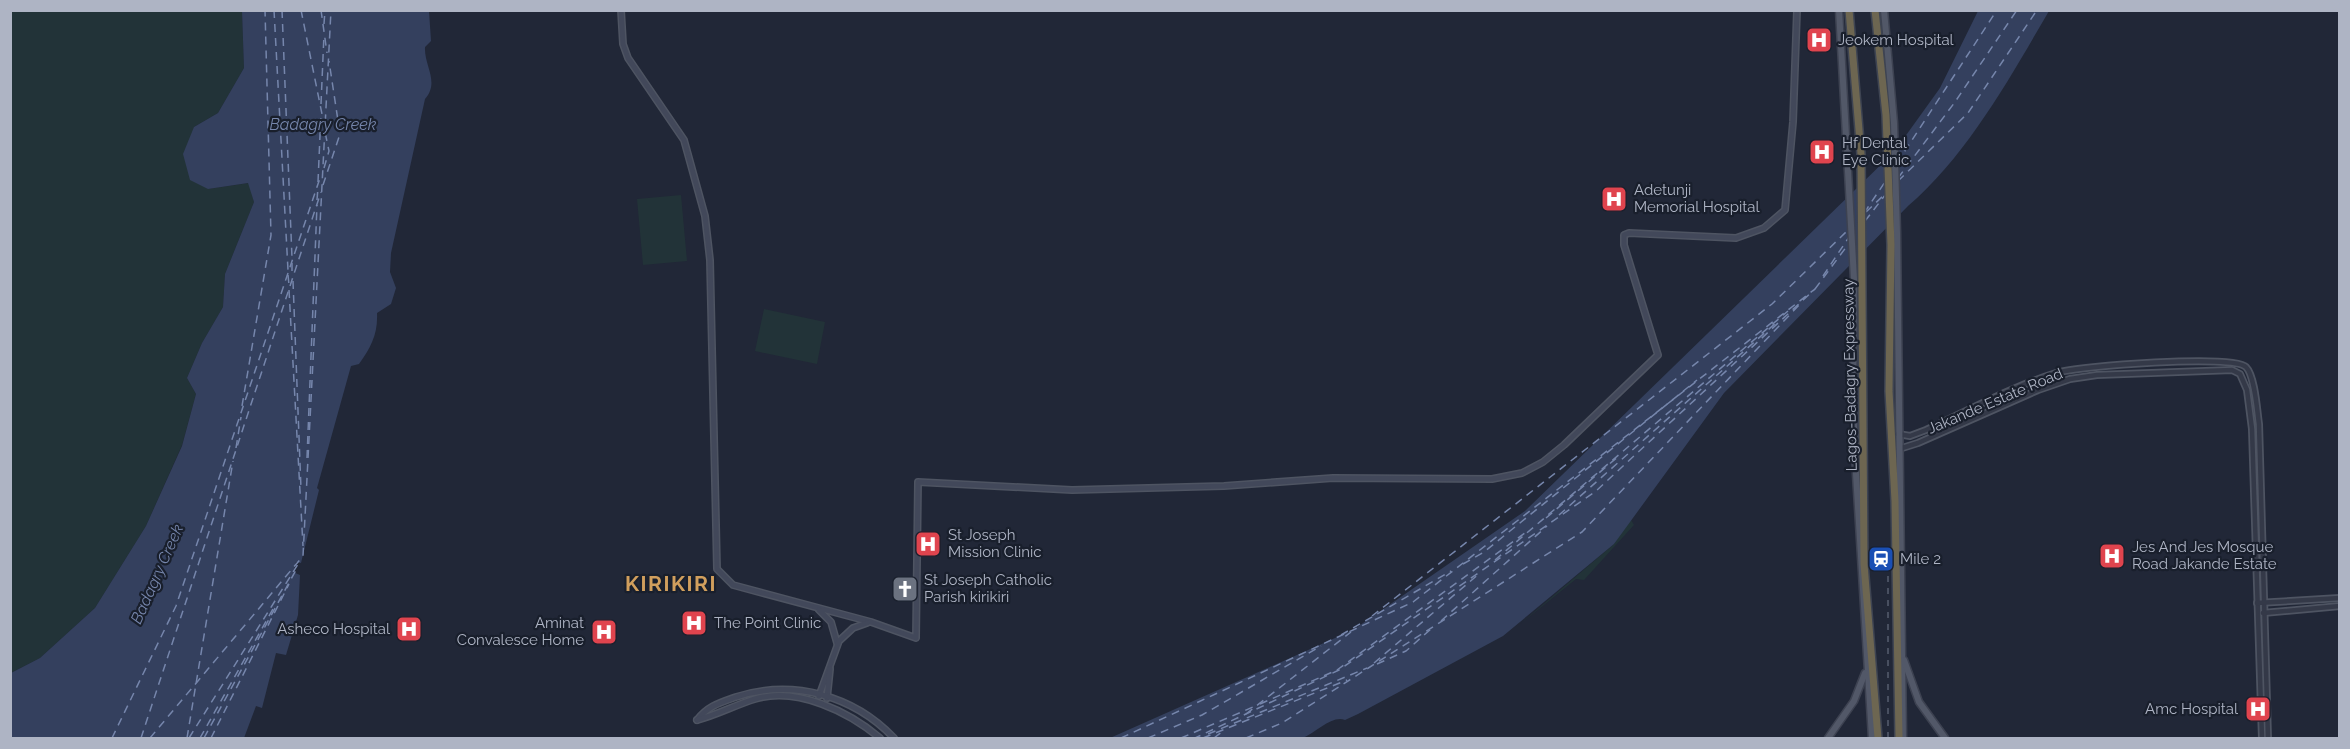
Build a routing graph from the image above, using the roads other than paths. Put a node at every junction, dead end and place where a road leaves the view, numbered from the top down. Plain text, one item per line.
1 (621, 10) edge
2 (1797, 10) edge
3 (1839, 10) edge
4 (1849, 10) edge
5 (1875, 10) edge
6 (1884, 10) edge
7 (2122, 365) junction
8 (2122, 374) junction
9 (2035, 381) junction
10 (2038, 390) junction
11 (1898, 434) junction
12 (1899, 448) junction
13 (2340, 598) edge
14 (2257, 603) junction
15 (2265, 604) junction
16 (2340, 606) edge
17 (817, 609) junction
18 (2258, 613) junction
19 (2265, 613) junction
20 (871, 622) junction
21 (836, 646) junction
22 (1902, 654) junction
23 (1867, 660) junction
24 (830, 667) junction
25 (819, 694) junction
26 (827, 697) junction
27 (817, 703) junction
28 (824, 705) junction
29 (880, 738) edge
30 (894, 738) edge
31 (1828, 738) edge
32 (1872, 738) edge
33 (1878, 738) edge
34 (1901, 738) edge
35 (1945, 738) edge
36 (2262, 738) edge
37 (2268, 738) edge

1 - 17 main road
2 - 20 main road
3 - 23 main road, Lagos-Badagry Expressway
4 - 33 highway, Lagos-Badagry Expressway
5 - 34 highway
6 - 11 main road
7 - 8 street
7 - 9 street, Jakande Estate Road
7 - 15 street, Jakande Estate Road
8 - 10 street
8 - 14 street
9 - 10 street
9 - 11 street, Jakande Estate Road
10 - 12 street
11 - 12 main road
12 - 22 main road
13 - 15 street
14 - 15 street
14 - 18 street
15 - 19 street
16 - 19 street
17 - 20 main road
17 - 21 main road
18 - 19 street
18 - 36 street
19 - 37 street
20 - 21 main road
21 - 24 main road
22 - 34 main road
22 - 35 main road
23 - 31 main road
23 - 32 main road, Lagos-Badagry Expressway
24 - 25 main road
24 - 26 main road
25 - 26 main road
25 - 27 main road
25 - 27 main road
26 - 28 main road
26 - 30 main road
27 - 28 main road
28 - 29 main road

